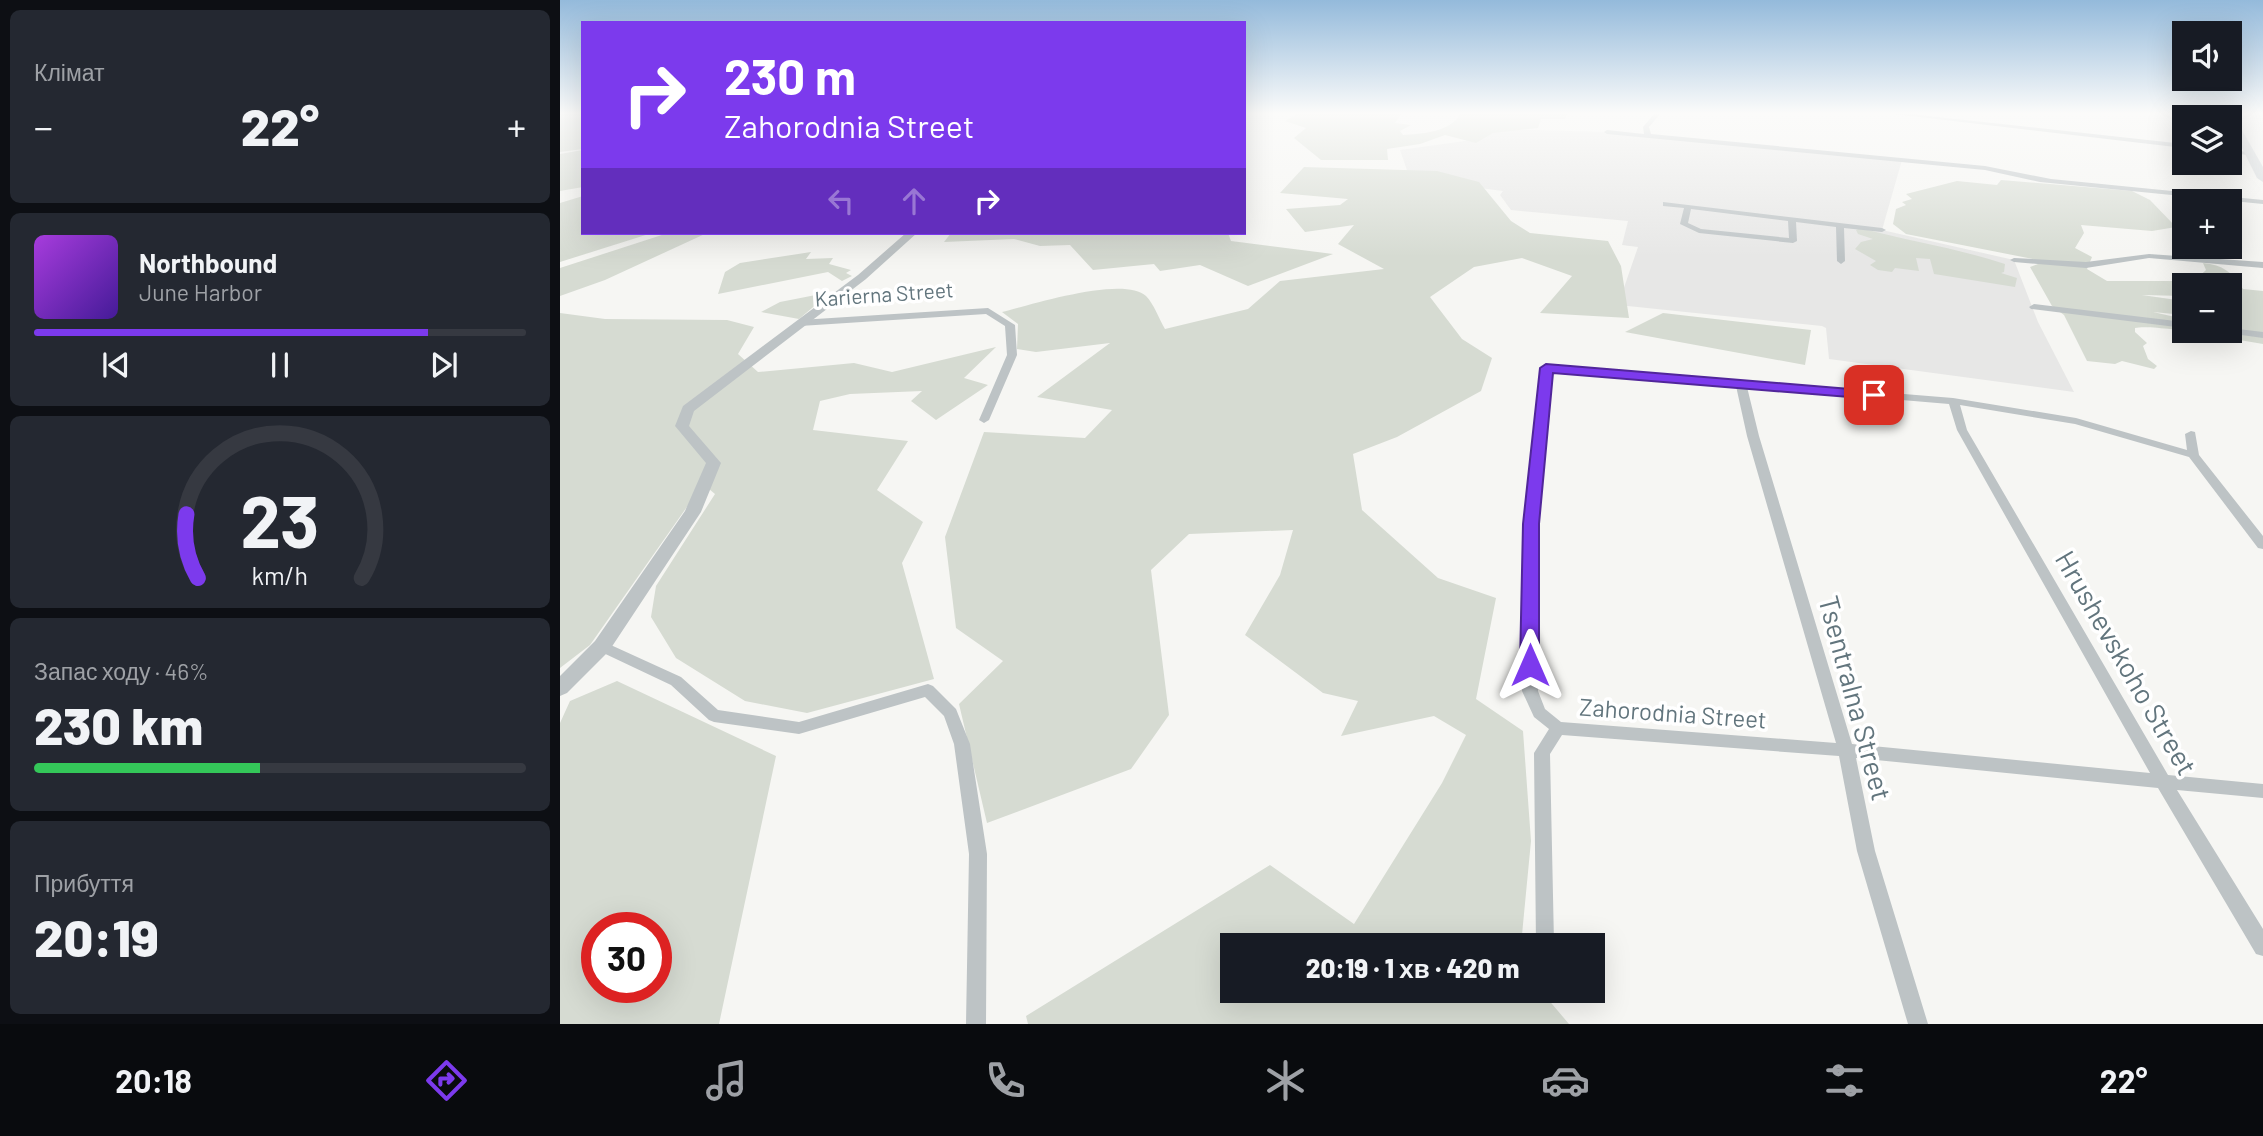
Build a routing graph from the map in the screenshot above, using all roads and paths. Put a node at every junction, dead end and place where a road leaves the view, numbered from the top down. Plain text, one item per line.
1 (1922, 162) edge
2 (2254, 162) edge
3 (1960, 170) dead end
4 (2263, 178) edge
5 (2048, 180) junction
6 (2263, 202) edge
7 (1666, 204) dead end
8 (1688, 206) junction
9 (1792, 219) junction
10 (1840, 225) junction
11 (1882, 230) dead end
12 (910, 235) edge
13 (2014, 260) dead end
14 (1841, 261) dead end
15 (2263, 265) edge
16 (2034, 307) dead end
17 (800, 323) junction
18 (2172, 324) edge
19 (2242, 332) edge
20 (2263, 335) edge
21 (1741, 385) junction
22 (1954, 401) junction
23 (984, 420) dead end
24 (2191, 434) dead end
25 (2193, 455) junction
26 (2263, 545) edge
27 (602, 646) junction
28 (560, 688) edge
29 (928, 690) joint
30 (1558, 728) junction
31 (1846, 750) junction
32 (2163, 781) junction
33 (2263, 790) edge
34 (1545, 933) edge
35 (2263, 947) edge
36 (976, 1024) edge
37 (1918, 1024) edge

1 - 5 street
2 - 4 main road
3 - 5 street
5 - 6 street
7 - 8 street
8 - 9 street
8 - 9 street
9 - 10 street
10 - 11 street
10 - 14 street
12 - 17 street, Karierna Street
13 - 15 street
16 - 18 street
17 - 23 street, Karierna Street
17 - 27 street
19 - 20 street
21 - 22 street, Zahorodnia Street
21 - 30 street, Zahorodnia Street
21 - 31 street, Tsentralna Street
22 - 25 street, Zahorodnia Street
22 - 32 street, Hrushevskoho Street
24 - 25 street
25 - 26 street
27 - 28 street
27 - 29 street
29 - 36 street
30 - 31 street, Zahorodnia Street
30 - 34 street
31 - 32 street, Zahorodnia Street
31 - 37 street, Tsentralna Street
32 - 33 street, Zahorodnia Street
32 - 35 street, Hrushevskoho Street

